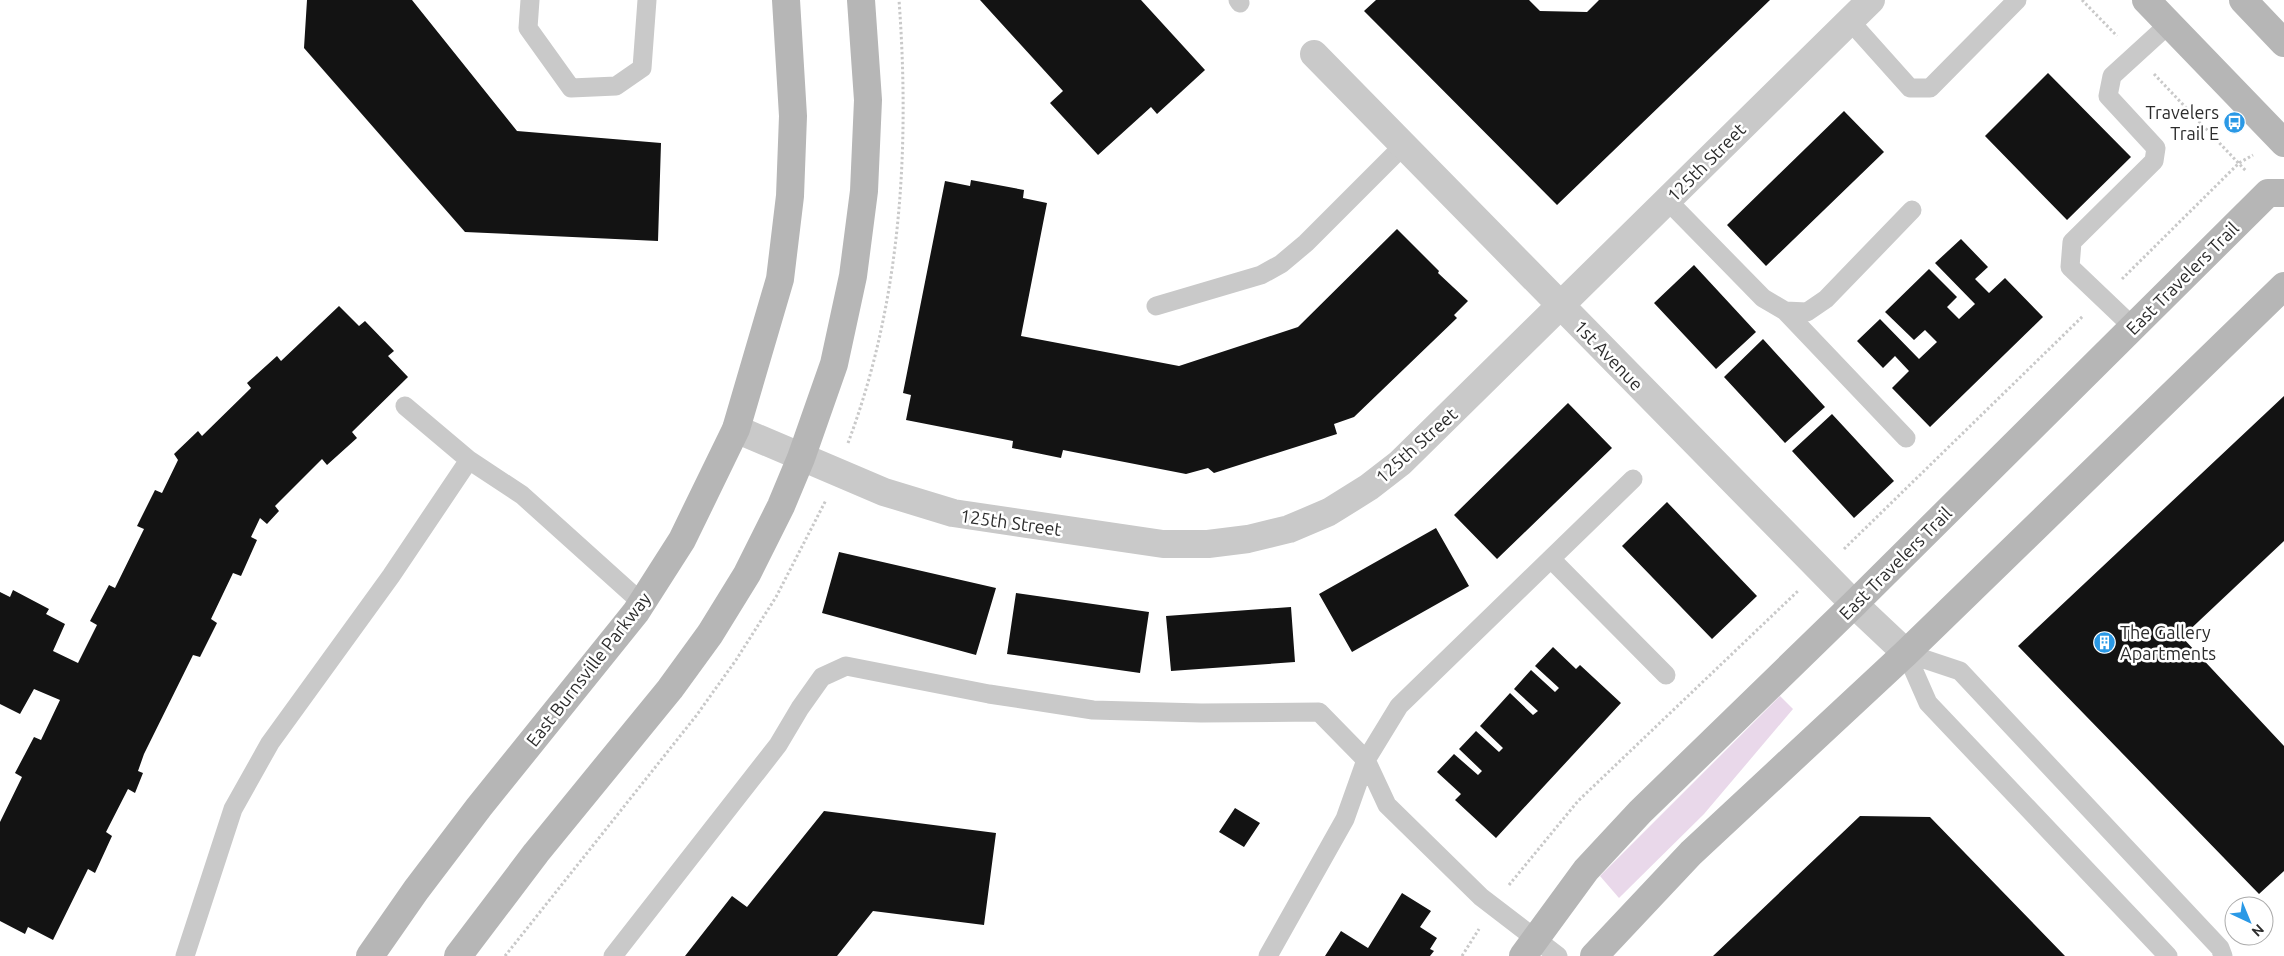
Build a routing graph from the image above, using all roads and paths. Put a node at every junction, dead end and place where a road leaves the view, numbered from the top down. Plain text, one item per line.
1 (530, 0) edge
2 (647, 0) edge
3 (786, 0) edge
4 (861, 0) edge
5 (1871, 0) edge
6 (2017, 0) edge
7 (2082, 0) edge
8 (2146, 0) edge
9 (2243, 0) edge
10 (1850, 21) junction
11 (2169, 24) junction
12 (2284, 43) edge
13 (1314, 54) dead end
14 (2135, 55) junction
15 (2282, 141) edge
16 (1404, 145) junction
17 (2239, 163) junction
18 (2276, 193) edge
19 (1667, 200) junction
20 (1912, 210) dead end
21 (2284, 286) edge
22 (2102, 298) junction
23 (1156, 306) dead end
24 (1561, 306) junction
25 (1786, 311) junction
26 (2284, 312) edge
27 (2133, 327) junction
28 (2177, 390) junction
29 (405, 406) dead end
30 (736, 429) junction
31 (1906, 438) dead end
32 (801, 458) junction
33 (469, 460) junction
34 (1633, 479) dead end
35 (1551, 559) junction
36 (1820, 570) junction
37 (642, 602) junction
38 (1854, 604) junction
39 (1906, 653) junction
40 (1666, 675) dead end
41 (1366, 760) junction
42 (1494, 907) junction
43 (1528, 947) edge
44 (185, 956) edge
45 (370, 956) edge
46 (458, 956) edge
47 (613, 956) edge
48 (1268, 956) edge
49 (1462, 956) edge
50 (1558, 956) edge
51 (1594, 956) edge
52 (2168, 956) edge
53 (2223, 956) edge

1 - 2 lane
3 - 30 street, East Burnsville Parkway
4 - 32 street
5 - 10 street, 125th Street
6 - 10 lane
7 - 14 path
8 - 11 street
9 - 12 street
10 - 19 street, 125th Street
11 - 14 lane
11 - 15 street
13 - 16 street, 1st Avenue
14 - 17 path
14 - 22 lane
15 - 17 path
16 - 23 lane
16 - 24 street, 1st Avenue
17 - 18 path
17 - 22 path
18 - 27 street, East Travelers Trail
19 - 24 street, 125th Street
19 - 25 lane
20 - 25 lane
21 - 28 street
22 - 27 lane
22 - 36 path
24 - 32 street, 125th Street
24 - 36 street, 1st Avenue
25 - 31 lane
26 - 28 street
27 - 38 street, East Travelers Trail
28 - 39 street
29 - 33 lane
30 - 32 street, 125th Street
30 - 37 street, East Burnsville Parkway
32 - 46 street
33 - 37 lane
33 - 44 lane
34 - 35 lane
35 - 40 lane
35 - 41 lane
36 - 38 street, 1st Avenue
36 - 42 path
37 - 45 street, East Burnsville Parkway
38 - 39 street, 1st Avenue
38 - 43 street, East Travelers Trail
39 - 51 street
39 - 52 lane
39 - 53 lane
41 - 42 lane
41 - 47 lane
41 - 48 lane
42 - 43 lane
42 - 49 path
43 - 50 lane

